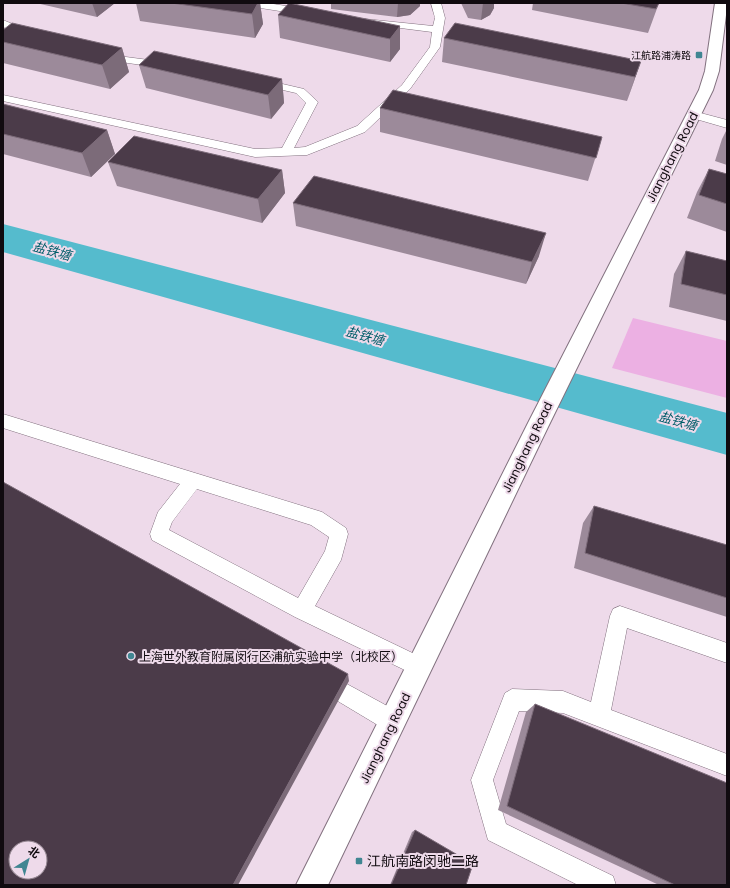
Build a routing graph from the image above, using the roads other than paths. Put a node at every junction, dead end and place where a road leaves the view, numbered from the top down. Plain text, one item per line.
1 (248, 3) edge
2 (436, 3) edge
3 (721, 3) edge
4 (312, 13) edge
5 (359, 19) edge
6 (3, 23) edge
7 (438, 30) junction
8 (38, 38) edge
9 (90, 54) edge
10 (177, 67) edge
11 (249, 79) edge
12 (3, 98) edge
13 (693, 115) junction
14 (727, 124) edge
15 (286, 152) junction
16 (3, 421) edge
17 (194, 480) junction
18 (302, 610) junction
19 (727, 653) edge
20 (420, 667) junction
21 (310, 674) edge
22 (599, 716) junction
23 (394, 722) junction
24 (727, 765) edge
25 (312, 885) edge
26 (604, 885) edge

1 - 4 lane
2 - 7 lane
3 - 13 street, Jianghang Road
5 - 7 lane
6 - 8 lane
7 - 15 lane
9 - 10 lane
11 - 15 lane
12 - 15 lane
13 - 14 lane
13 - 20 street, Jianghang Road
16 - 17 lane
17 - 18 lane
17 - 18 lane
18 - 20 lane
19 - 22 lane
20 - 23 street, Jianghang Road
21 - 23 lane
22 - 24 lane
22 - 26 lane
23 - 25 street, Jianghang Road

